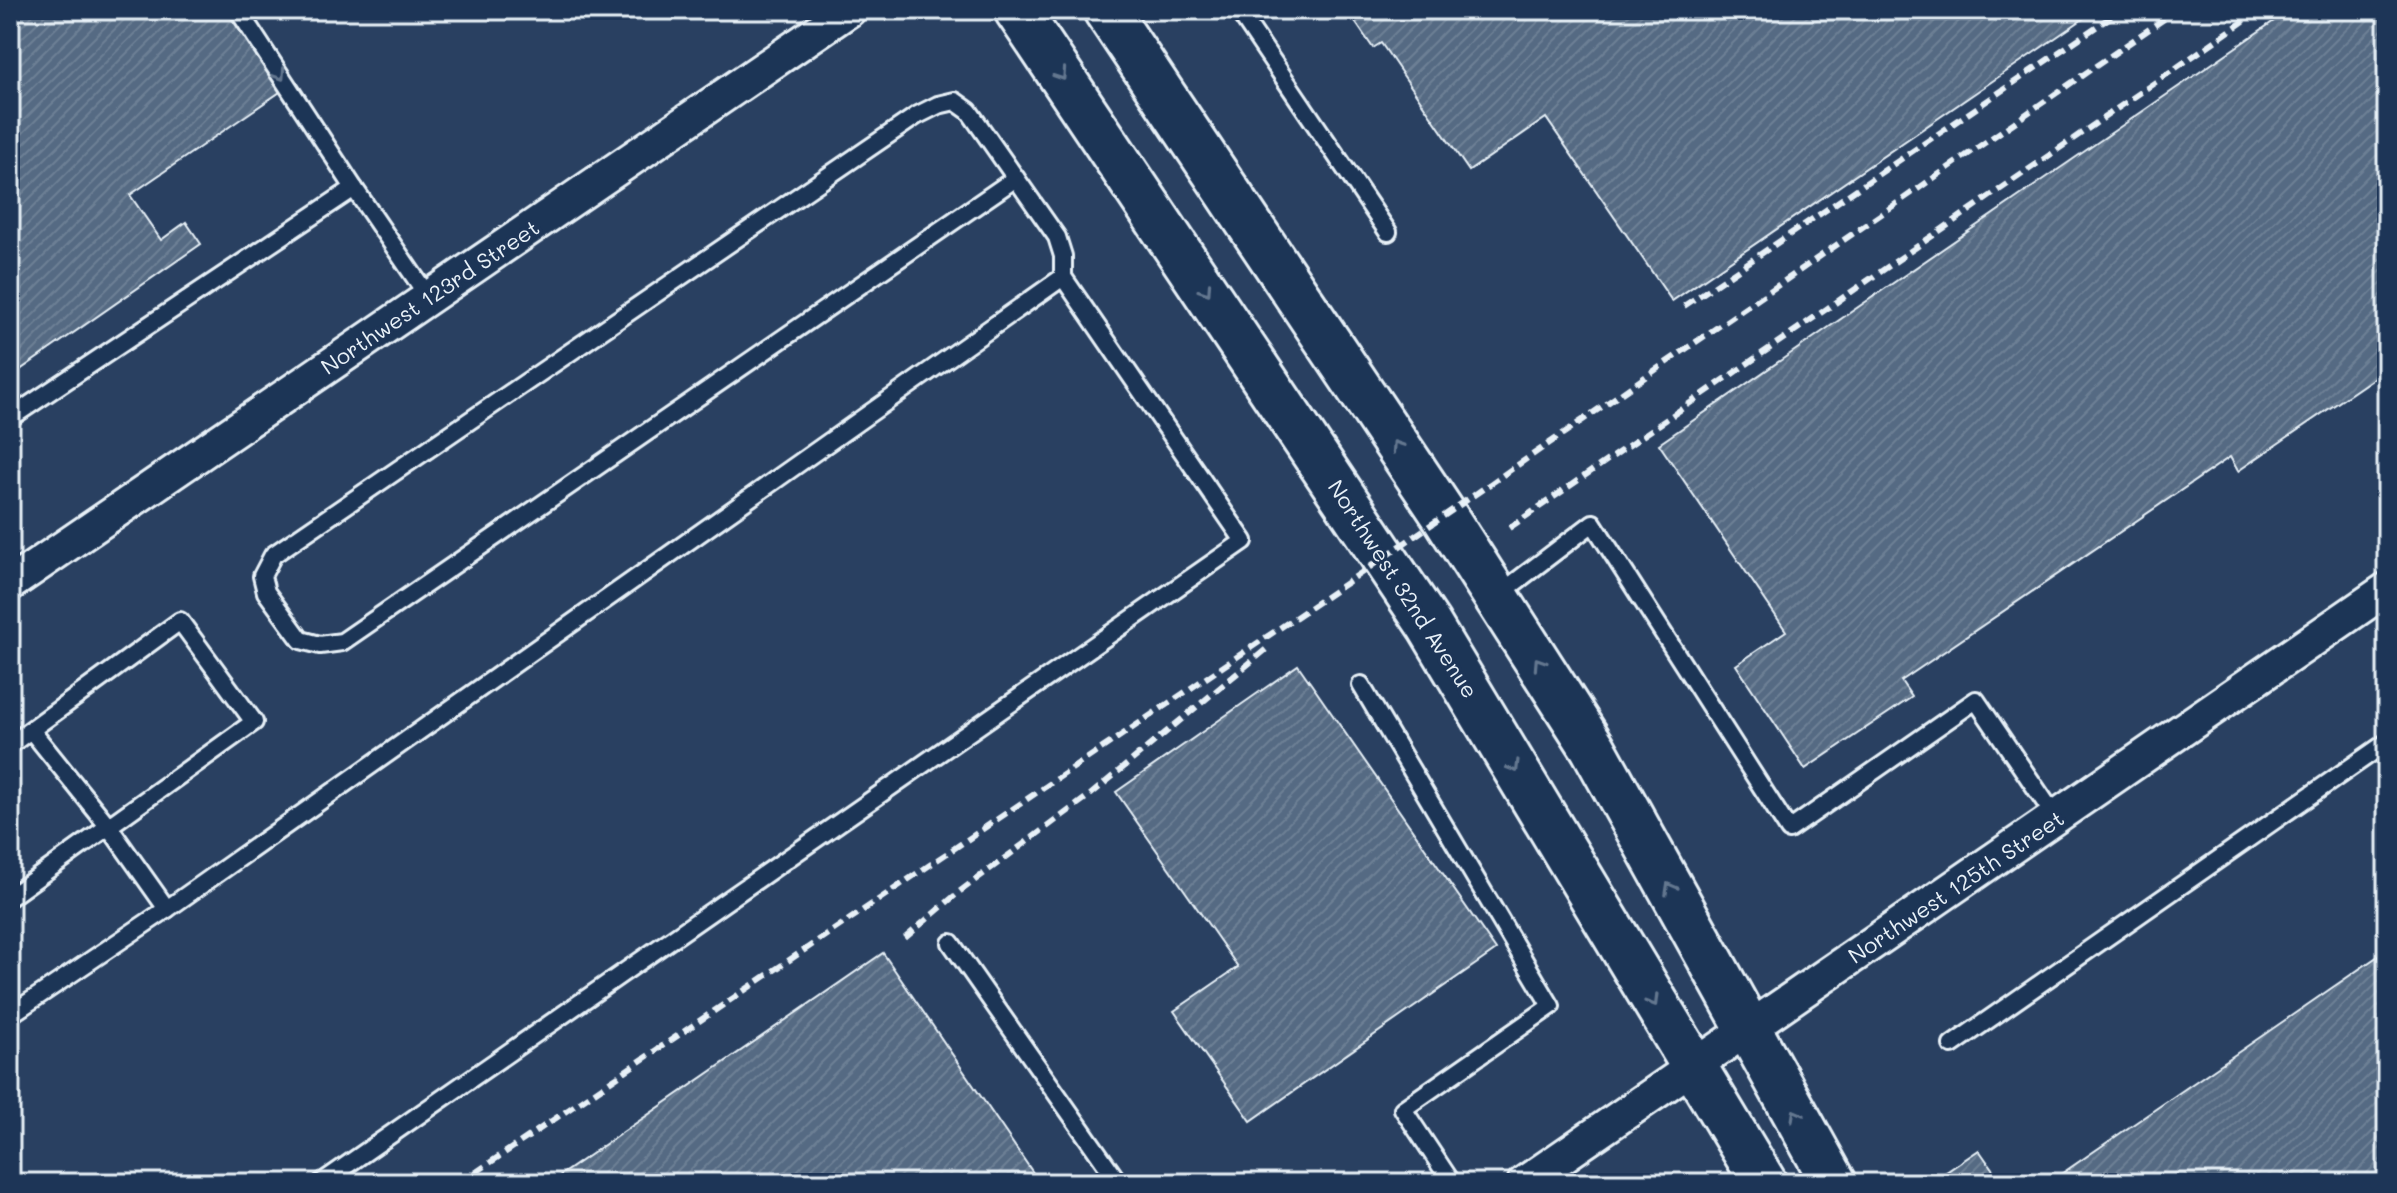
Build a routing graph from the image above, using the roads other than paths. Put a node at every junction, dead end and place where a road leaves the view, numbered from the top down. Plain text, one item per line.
1 (238, 10) edge
2 (849, 10) edge
3 (1017, 10) edge
4 (1106, 10) edge
5 (1238, 10) edge
6 (1016, 178) junction
7 (354, 188) junction
8 (1388, 232) dead end
9 (1063, 277) junction
10 (429, 298) junction
11 (10, 418) edge
12 (10, 584) edge
13 (2387, 589) edge
14 (1496, 597) junction
15 (1361, 685) dead end
16 (31, 730) junction
17 (2387, 742) edge
18 (10, 745) edge
19 (2056, 818) junction
20 (109, 827) junction
21 (10, 897) edge
22 (167, 909) junction
23 (951, 943) dead end
24 (10, 1015) edge
25 (1747, 1029) junction
26 (1952, 1045) dead end
27 (1692, 1067) junction
28 (321, 1183) edge
29 (1119, 1183) edge
30 (1452, 1183) edge
31 (1524, 1183) edge
32 (1764, 1183) edge
33 (1834, 1183) edge

1 -> 7 lane
2 - 10 street, Northwest 123rd Street
3 -> 27 main road, Northwest 32nd Avenue
14 -> 4 main road
5 - 8 lane
6 - 6 lane
6 - 9 lane
7 - 10 lane
7 - 11 lane
9 - 22 lane
9 - 28 lane
10 - 12 street, Northwest 123rd Street
13 - 19 street, Northwest 125th Street
14 - 19 lane
25 -> 14 main road
15 - 30 lane
16 - 18 lane
16 - 20 lane
16 - 20 lane
17 - 26 lane
19 - 25 street, Northwest 125th Street
20 - 21 lane
20 - 22 lane
22 - 24 lane
23 - 29 lane
25 - 27 street, Northwest 125th Street
33 -> 25 main road
27 - 31 street, Northwest 125th Street
27 - 32 main road, Northwest 32nd Avenue

